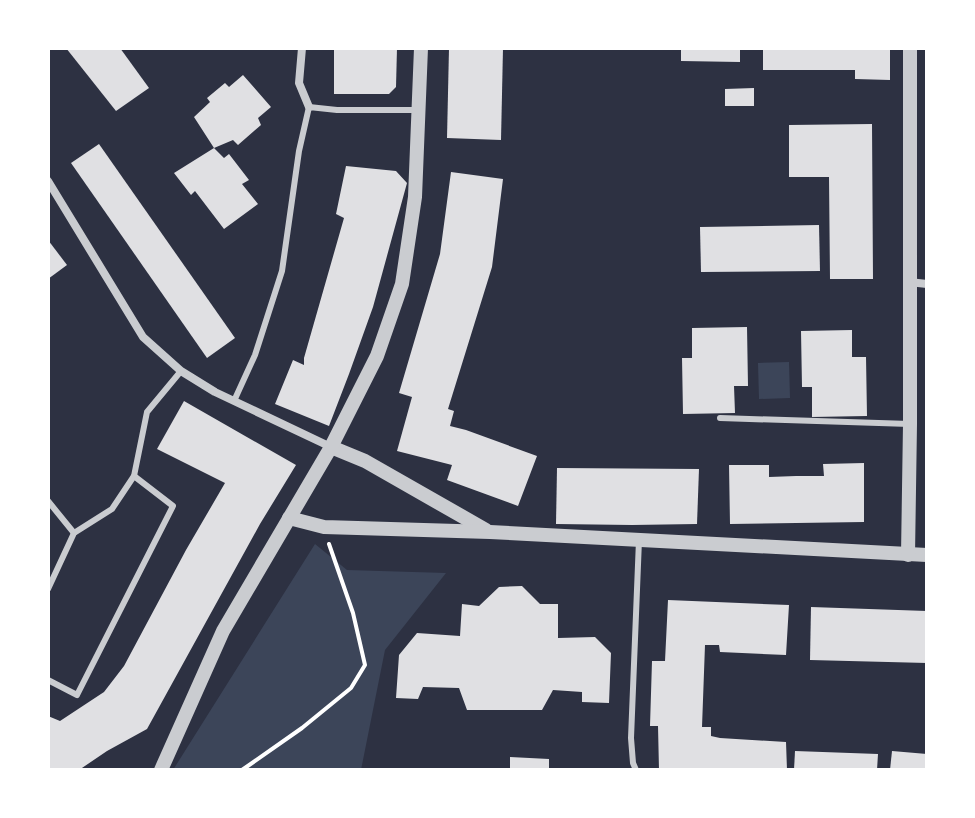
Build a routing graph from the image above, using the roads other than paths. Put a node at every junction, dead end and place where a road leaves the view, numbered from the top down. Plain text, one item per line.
1 (302, 48) edge
2 (421, 48) edge
3 (910, 48) edge
4 (309, 107) junction
5 (418, 110) junction
6 (48, 181) edge
7 (909, 282) junction
8 (927, 284) edge
9 (181, 371) junction
10 (234, 401) junction
11 (720, 418) dead end
12 (910, 424) junction
13 (331, 447) junction
14 (134, 476) junction
15 (48, 501) edge
16 (289, 518) junction
17 (490, 532) junction
18 (74, 533) junction
19 (639, 540) junction
20 (908, 555) junction
21 (927, 555) edge
22 (48, 589) edge
23 (48, 680) edge
24 (161, 770) edge
25 (636, 770) edge

1 - 4 street
2 - 5 street
3 - 7 street
4 - 5 lane
4 - 10 lane
5 - 13 street
6 - 9 street
7 - 8 street
7 - 12 street
9 - 10 street
9 - 14 lane
10 - 13 street
11 - 12 lane
12 - 20 street
13 - 16 street
13 - 17 street
14 - 18 lane
14 - 23 lane
15 - 18 lane
16 - 17 street
16 - 24 street
17 - 19 street
18 - 22 lane
19 - 20 street
19 - 25 lane
20 - 21 street

